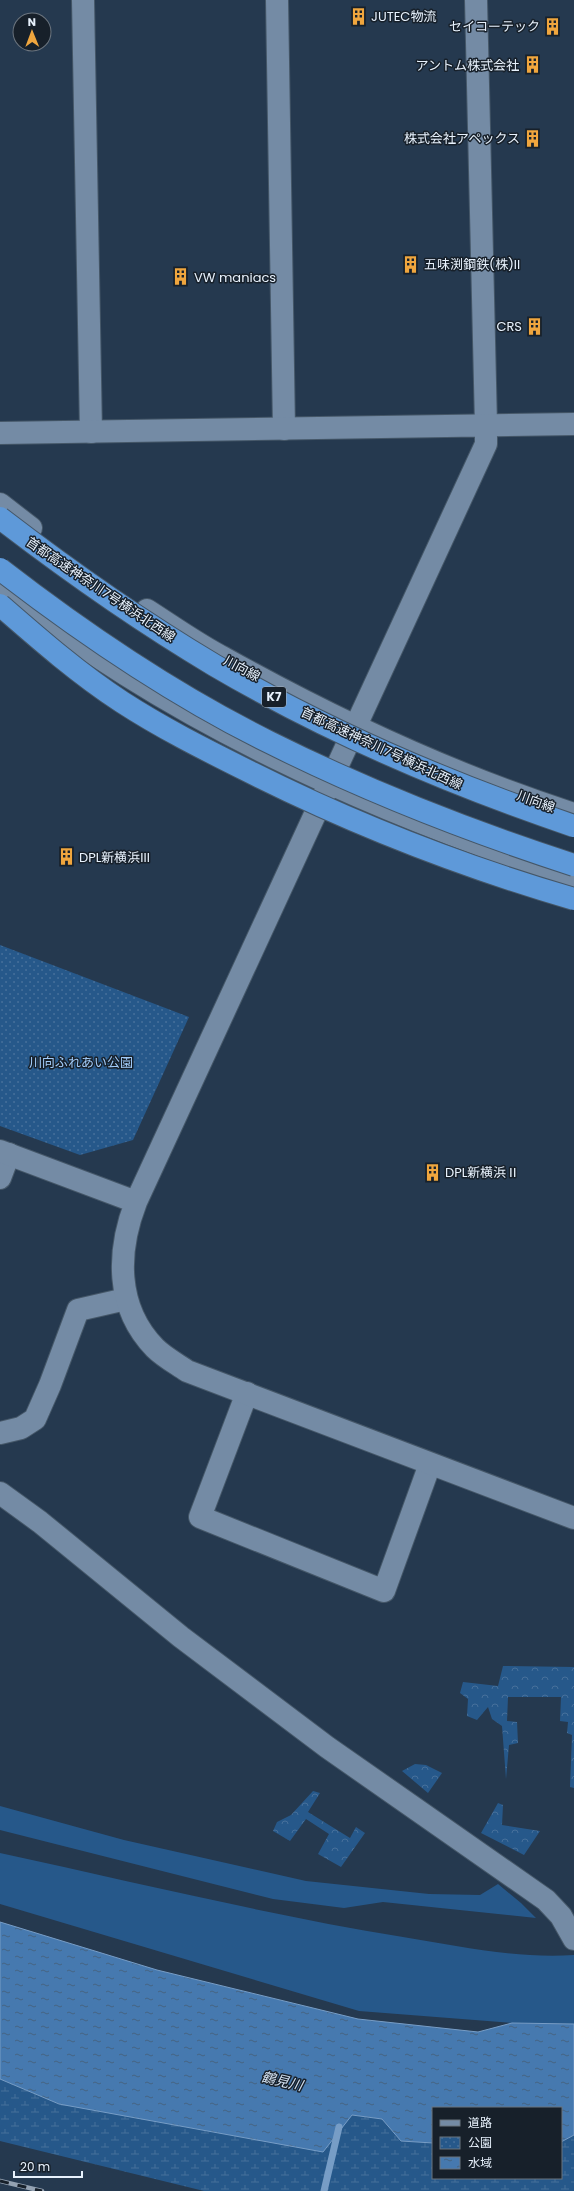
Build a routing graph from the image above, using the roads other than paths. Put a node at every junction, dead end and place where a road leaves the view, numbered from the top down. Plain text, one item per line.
1 (83, 0) edge
2 (277, 0) edge
3 (476, 0) edge
4 (574, 424) edge
5 (486, 425) junction
6 (284, 429) junction
7 (91, 432) junction
8 (0, 433) edge
9 (0, 504) edge
10 (0, 518) edge
11 (0, 569) edge
12 (0, 586) edge
13 (0, 604) edge
14 (356, 726) junction
15 (329, 784) junction
16 (574, 814) edge
17 (574, 826) edge
18 (574, 865) edge
19 (574, 878) edge
20 (574, 899) edge
21 (4, 1153) edge
22 (0, 1178) edge
23 (136, 1202) junction
24 (126, 1299) junction
25 (247, 1394) junction
26 (0, 1433) edge
27 (430, 1464) junction
28 (0, 1493) edge
29 (574, 1518) edge
30 (572, 1935) edge

1 - 7 street
2 - 6 street
3 - 5 street
4 - 5 street
5 - 6 street
5 - 14 street
6 - 7 street
7 - 8 street
9 - 14 street, 川向線
10 - 17 highway, 首都高速神奈川7号横浜北西線 / K7, bridge
11 - 18 highway, bridge
12 - 15 street
13 - 20 highway, bridge
14 - 15 street
14 - 16 street, 川向線
15 - 19 street
15 - 23 street
21 - 22 street
21 - 23 street
23 - 24 street
24 - 25 street
24 - 26 street
25 - 27 street
25 - 27 street
27 - 29 street
28 - 30 street

